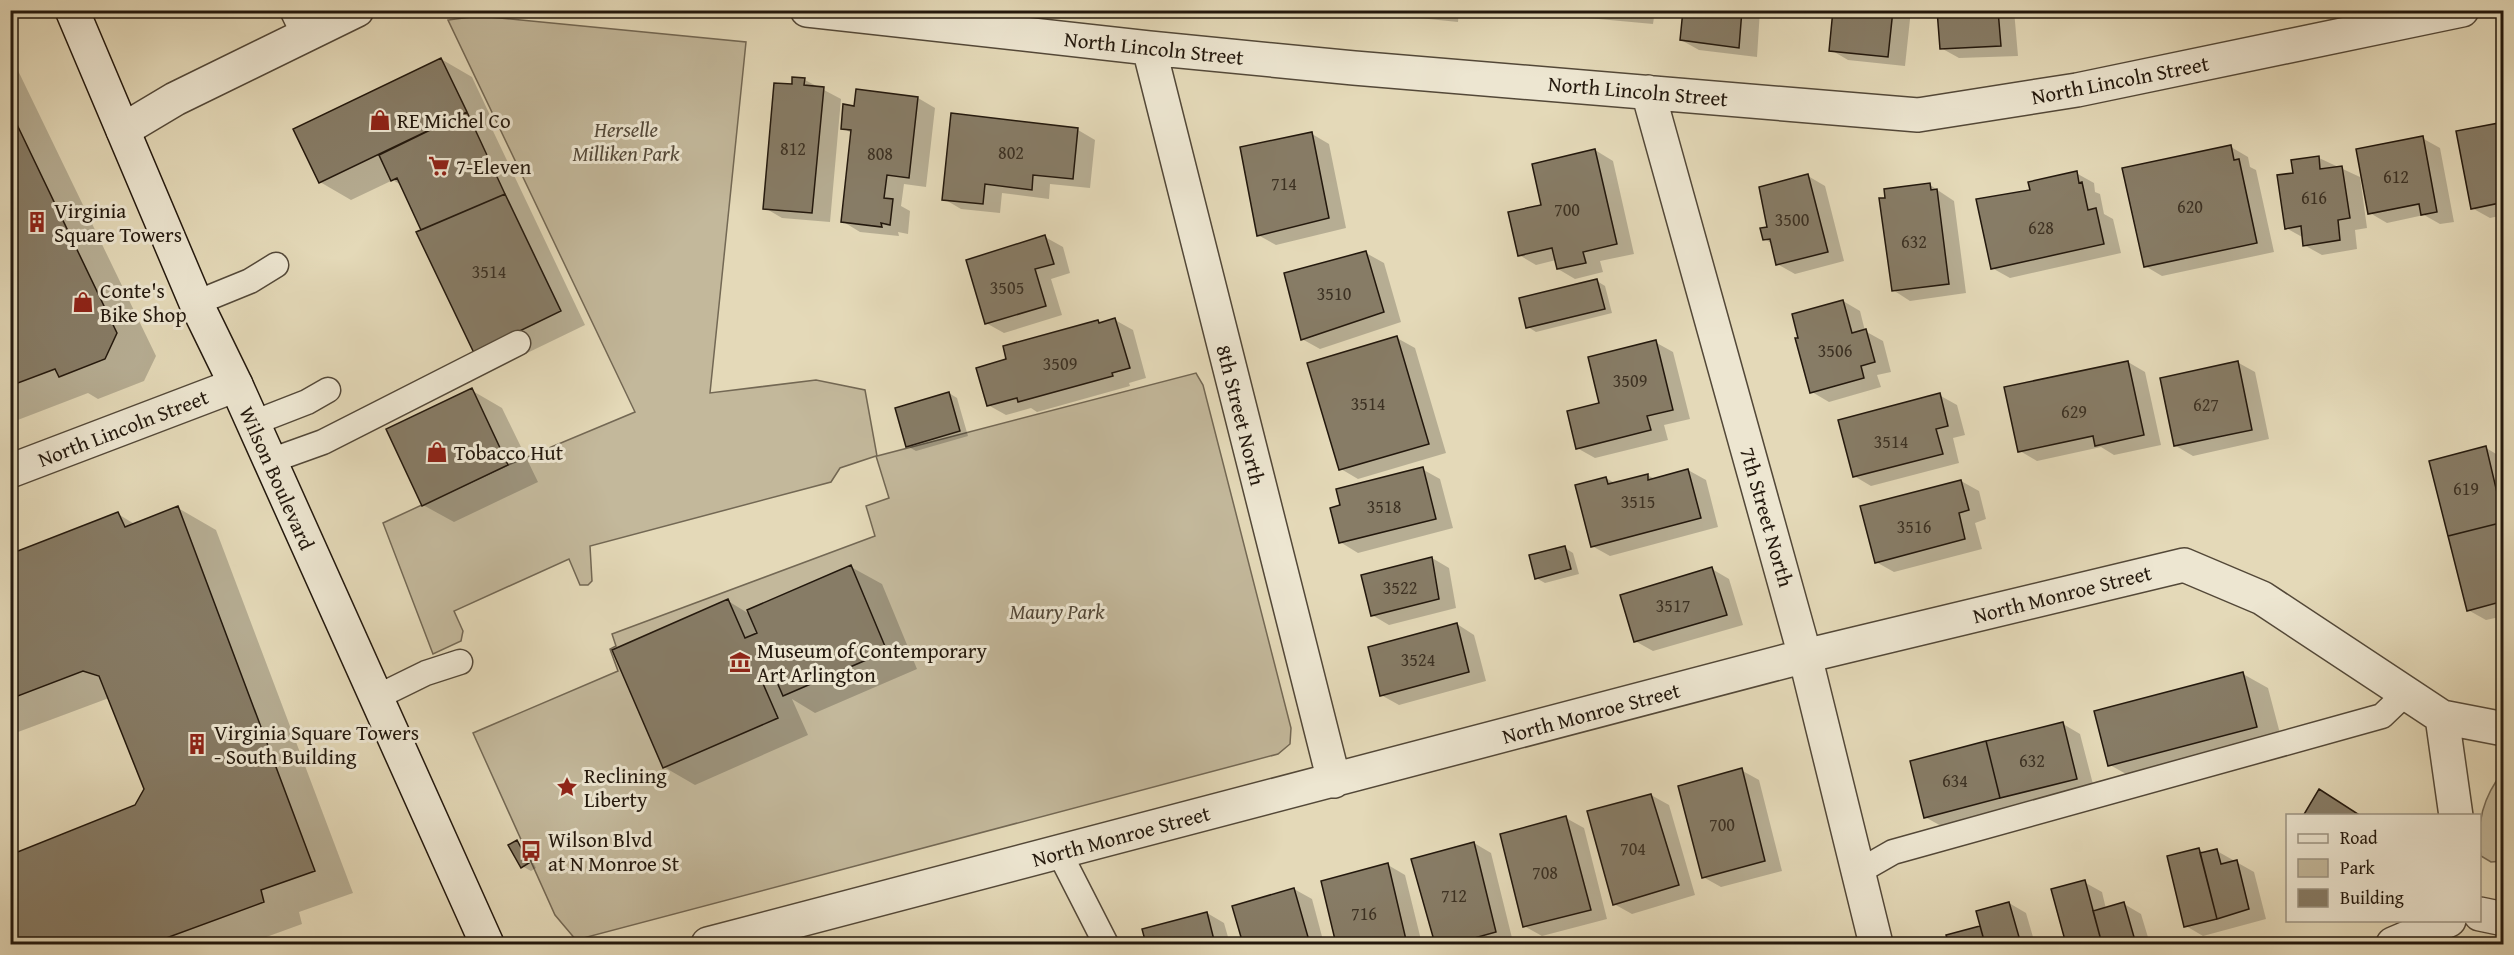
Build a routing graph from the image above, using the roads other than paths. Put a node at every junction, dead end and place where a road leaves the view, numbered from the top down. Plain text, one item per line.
1 (72, 10) edge
2 (357, 10) edge
3 (807, 10) edge
4 (2462, 10) edge
5 (298, 24) edge
6 (1149, 48) junction
7 (1648, 92) junction
8 (123, 130) junction
9 (276, 265) dead end
10 (196, 303) junction
11 (518, 343) dead end
12 (236, 385) junction
13 (328, 390) dead end
14 (253, 423) junction
15 (270, 461) junction
16 (10, 471) edge
17 (1805, 656) junction
18 (460, 662) dead end
19 (2406, 693) junction
20 (375, 698) junction
21 (2442, 717) junction
22 (2504, 729) edge
23 (1334, 781) junction
24 (2456, 814) edge
25 (1059, 852) junction
26 (1858, 872) junction
27 (2481, 914) edge
28 (2504, 919) edge
29 (2447, 922) edge
30 (487, 945) edge
31 (708, 945) edge
32 (1106, 945) edge
33 (1876, 945) edge
34 (2393, 945) edge

1 - 8 street, Wilson Boulevard
2 - 5 street
3 - 6 street, North Lincoln Street
4 - 7 street, North Lincoln Street
5 - 8 street
6 - 7 street, North Lincoln Street
6 - 23 street, 8th Street North
7 - 17 street, 7th Street North
8 - 10 street, Wilson Boulevard
9 - 10 lane
10 - 12 street, Wilson Boulevard
11 - 15 lane
12 - 14 street, Wilson Boulevard
12 - 16 street, North Lincoln Street
13 - 14 lane
14 - 15 street, Wilson Boulevard
15 - 20 street, Wilson Boulevard
17 - 19 street, North Monroe Street
17 - 23 street, North Monroe Street
17 - 26 street, 7th Street North
18 - 20 lane
19 - 21 street, North Monroe Street
19 - 26 lane
20 - 30 street, Wilson Boulevard
21 - 22 street
21 - 24 street
23 - 25 street, North Monroe Street
25 - 31 street, North Monroe Street
25 - 32 lane
26 - 33 street, 7th Street North
27 - 28 street
29 - 34 street

